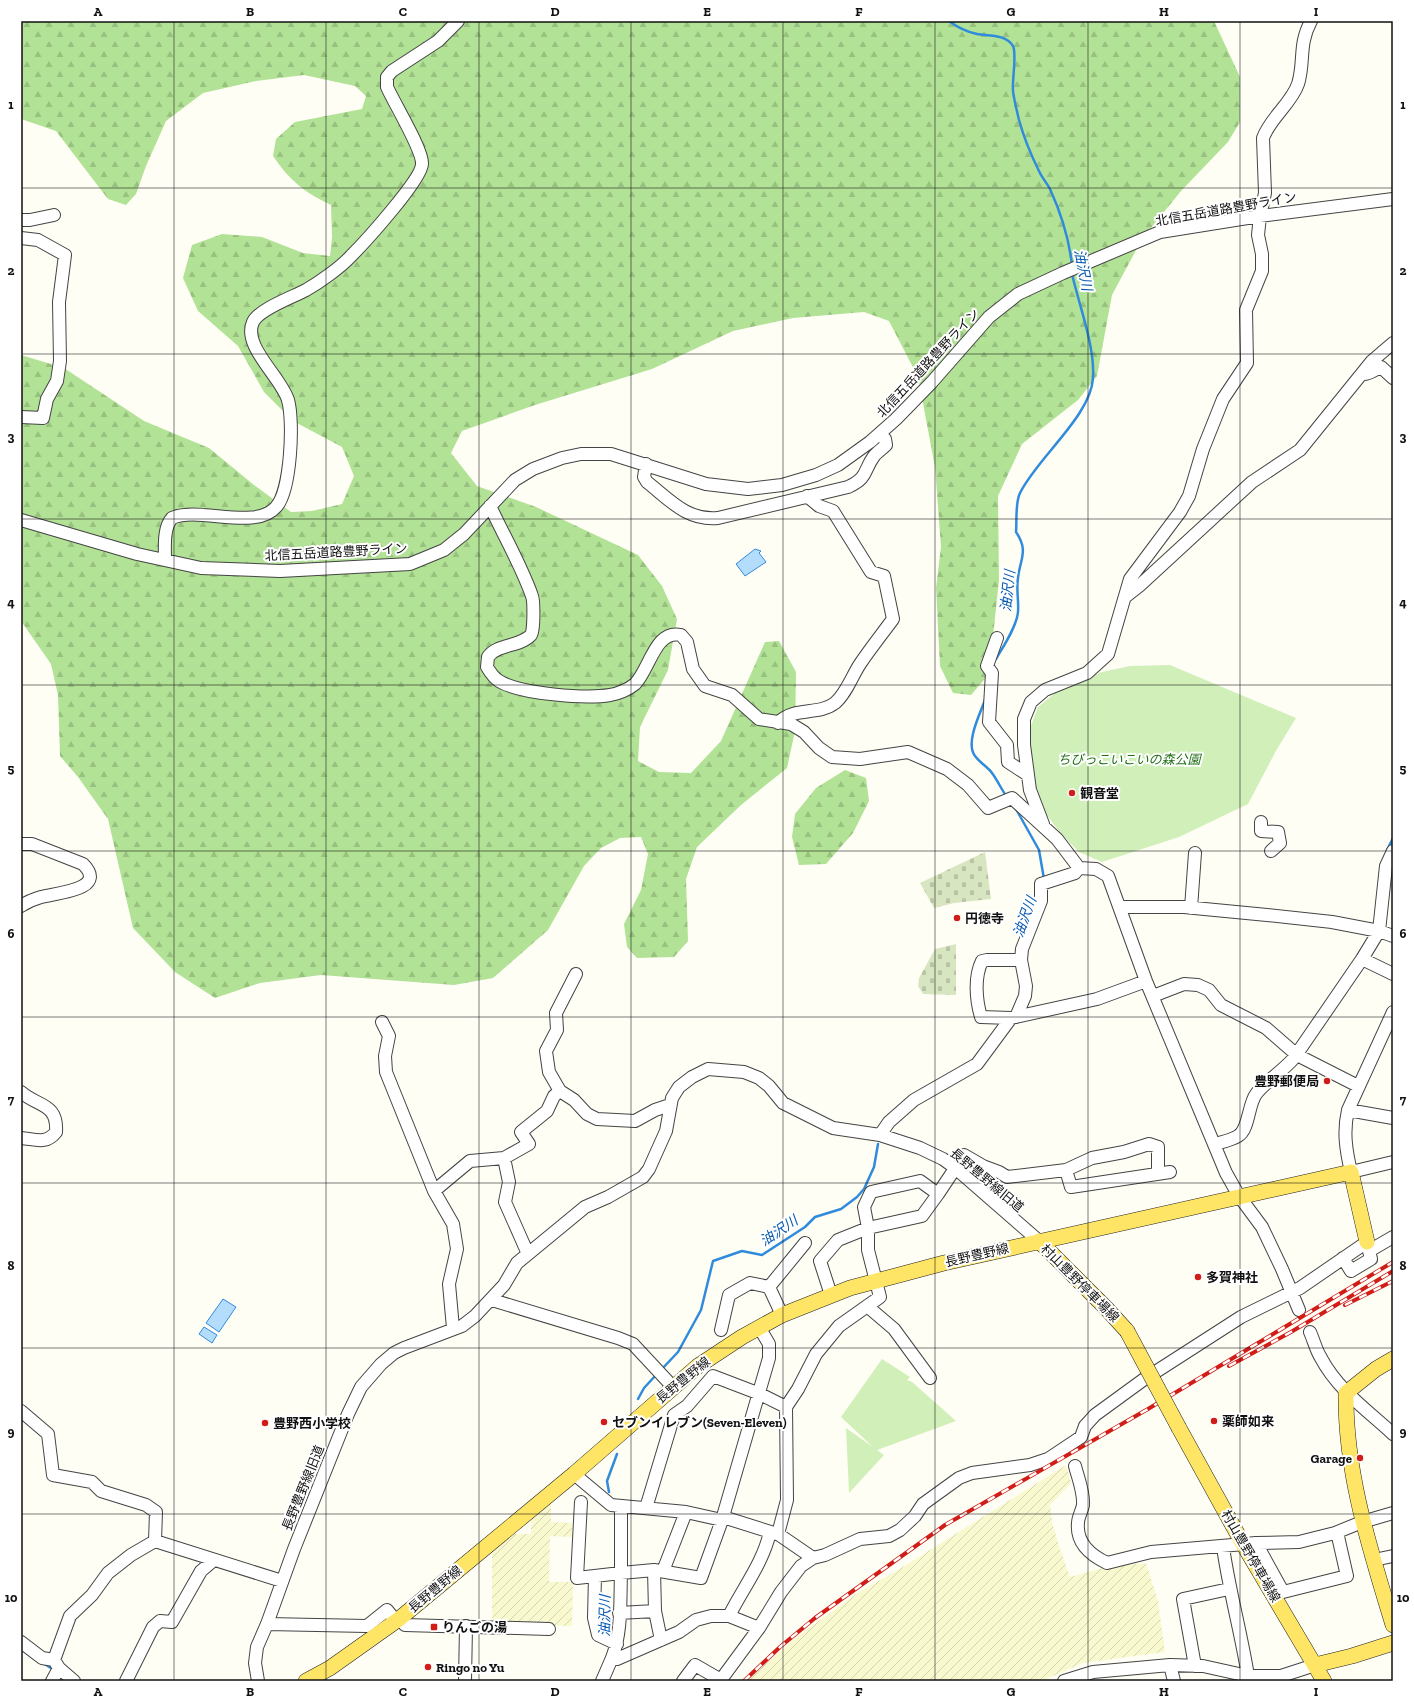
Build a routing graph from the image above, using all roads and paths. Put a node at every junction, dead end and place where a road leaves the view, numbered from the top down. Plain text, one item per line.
1 (458, 21) edge
2 (1311, 21) edge
3 (1393, 199) edge
4 (54, 215) dead end
5 (1260, 216) junction
6 (21, 220) edge
7 (21, 238) edge
8 (1393, 343) edge
9 (1361, 374) junction
10 (1393, 378) edge
11 (21, 417) edge
12 (880, 434) junction
13 (646, 464) junction
14 (807, 496) junction
15 (490, 506) junction
16 (21, 520) edge
17 (165, 560) junction
18 (1125, 597) junction
19 (997, 638) dead end
20 (778, 723) junction
21 (1028, 775) junction
22 (1261, 822) dead end
23 (1044, 825) junction
24 (21, 844) edge
25 (1393, 850) edge
26 (1272, 851) dead end
27 (1195, 853) dead end
28 (1079, 868) junction
29 (21, 906) edge
30 (1120, 907) junction
31 (1191, 908) junction
32 (1379, 931) junction
33 (1393, 936) edge
34 (1362, 959) junction
35 (1021, 960) junction
36 (576, 974) dead end
37 (1393, 974) edge
38 (1146, 981) junction
39 (1153, 996) junction
40 (1393, 1012) edge
41 (1016, 1017) junction
42 (382, 1022) dead end
43 (1297, 1055) junction
44 (1358, 1086) junction
45 (560, 1091) junction
46 (21, 1092) edge
47 (670, 1105) junction
48 (1348, 1110) junction
49 (1393, 1118) edge
50 (880, 1135) junction
51 (21, 1138) edge
52 (1215, 1144) junction
53 (504, 1158) junction
54 (1393, 1162) edge
55 (954, 1167) junction
56 (1066, 1170) junction
57 (1170, 1172) dead end
58 (1351, 1172) junction
59 (1158, 1174) junction
60 (434, 1191) junction
61 (938, 1194) junction
62 (1238, 1196) junction
63 (868, 1228) junction
64 (1393, 1237) edge
65 (1039, 1241) junction
66 (805, 1243) dead end
67 (1368, 1247) junction
68 (528, 1254) junction
69 (875, 1281) junction
70 (769, 1287) junction
71 (1292, 1292) junction
72 (831, 1295) junction
73 (492, 1300) junction
74 (867, 1306) junction
75 (1299, 1310) dead end
76 (782, 1315) junction
77 (759, 1327) junction
78 (453, 1328) junction
79 (720, 1330) dead end
80 (1310, 1332) dead end
81 (1393, 1359) edge
82 (930, 1378) dead end
83 (669, 1383) junction
84 (1346, 1393) junction
85 (760, 1394) junction
86 (786, 1407) junction
87 (21, 1411) edge
88 (1392, 1432) edge
89 (1074, 1466) dead end
90 (574, 1474) junction
91 (581, 1502) dead end
92 (621, 1506) junction
93 (646, 1508) junction
94 (686, 1512) junction
95 (1393, 1513) edge
96 (722, 1518) junction
97 (1362, 1522) junction
98 (1337, 1532) junction
99 (774, 1533) junction
100 (155, 1541) junction
101 (1250, 1544) junction
102 (1223, 1546) junction
103 (1393, 1556) edge
104 (813, 1558) junction
105 (214, 1560) junction
106 (1374, 1560) junction
107 (659, 1571) junction
108 (621, 1573) junction
109 (595, 1576) junction
110 (282, 1581) junction
111 (1229, 1589) junction
112 (655, 1611) junction
113 (619, 1613) junction
114 (729, 1616) junction
115 (398, 1620) junction
116 (267, 1624) junction
117 (1393, 1625) edge
118 (466, 1626) junction
119 (549, 1628) dead end
120 (759, 1628) junction
121 (661, 1640) junction
122 (21, 1642) edge
123 (614, 1643) junction
124 (1393, 1643) edge
125 (612, 1658) junction
126 (1170, 1665) junction
127 (1315, 1665) junction
128 (1195, 1666) junction
129 (56, 1671) edge
130 (1248, 1676) junction
131 (721, 1680) edge
132 (74, 1681) edge
133 (126, 1681) edge
134 (258, 1681) edge
135 (306, 1681) edge
136 (465, 1681) edge
137 (602, 1681) edge
138 (683, 1681) edge
139 (1064, 1681) edge
140 (1174, 1681) edge
141 (1324, 1681) edge

1 - 17 street
2 - 5 street
3 - 5 street, 北信五岳道路豊野ライン
4 - 6 street
5 - 12 street, 北信五岳道路豊野ライン
5 - 18 street
7 - 11 street
8 - 9 street
9 - 10 street
9 - 18 street
12 - 13 street, 北信五岳道路豊野ライン
12 - 14 street
13 - 14 street
13 - 15 street, 北信五岳道路豊野ライン
14 - 20 street
15 - 17 street, 北信五岳道路豊野ライン
15 - 20 street
16 - 17 street, 北信五岳道路豊野ライン
18 - 21 street
19 - 21 street
20 - 23 street
21 - 23 street
22 - 26 street
23 - 28 street
24 - 29 street
25 - 32 street
27 - 31 street
28 - 30 street
28 - 35 street
30 - 31 street
30 - 38 street
31 - 32 street
32 - 33 street
32 - 34 street
34 - 37 street
34 - 43 street
35 - 41 street
35 - 41 street
36 - 45 street
38 - 39 street
38 - 41 street
39 - 43 street
39 - 52 street
40 - 44 street
41 - 50 street
42 - 60 street
43 - 44 street
43 - 52 street
44 - 48 street
45 - 47 street
45 - 53 street
46 - 51 street
47 - 50 street, 長野豊野線旧道
47 - 68 street, 長野豊野線旧道
48 - 49 street
48 - 58 street
50 - 55 street, 長野豊野線旧道
52 - 62 street
53 - 60 street
53 - 68 street
54 - 58 street
55 - 56 street
55 - 61 street
55 - 65 street, 長野豊野線旧道
56 - 59 street
56 - 59 street
57 - 59 street
58 - 62 main road, 村山豊野停車場線
58 - 67 main road
60 - 78 street
61 - 63 street
61 - 63 street
62 - 65 main road, 村山豊野停車場線
62 - 71 street
63 - 69 street
63 - 72 street
64 - 67 street
65 - 69 main road, 長野豊野線
65 - 101 main road, 村山豊野停車場線, bridge
66 - 70 street
67 - 71 street
68 - 73 street, 長野豊野線旧道
69 - 72 main road, 長野豊野線
69 - 74 street
70 - 76 street
70 - 79 street
71 - 75 street
71 - 104 street
72 - 76 main road, 長野豊野線
73 - 78 street, 長野豊野線旧道
73 - 83 street
74 - 82 street
74 - 86 street
76 - 77 main road, 長野豊野線
77 - 83 main road, 長野豊野線
77 - 85 street
78 - 110 street, 長野豊野線旧道
80 - 84 street
81 - 84 main road
83 - 90 main road, 長野豊野線
84 - 88 street
84 - 97 main road
85 - 86 street
85 - 93 street
85 - 96 street
86 - 99 street
87 - 100 street
89 - 102 street
90 - 92 street
90 - 115 main road, 長野豊野線
91 - 109 street
92 - 93 street
92 - 108 street
93 - 94 street
94 - 96 street
94 - 107 street
95 - 97 street
96 - 99 street
96 - 107 street
97 - 98 street
97 - 106 main road
98 - 101 street
98 - 101 street
99 - 104 street
99 - 114 street
100 - 105 street
100 - 129 street
101 - 102 street
101 - 127 main road, 村山豊野停車場線
102 - 111 street
103 - 106 street
104 - 120 street
105 - 110 street
105 - 133 street
106 - 117 main road
107 - 108 street
107 - 112 street
108 - 109 street
108 - 113 street
109 - 123 street
110 - 116 street, 長野豊野線旧道
111 - 128 street
111 - 130 street
112 - 113 street
112 - 121 street
113 - 123 street
114 - 120 street
114 - 121 street
115 - 116 street
115 - 118 street
115 - 135 main road, 長野豊野線
116 - 134 street, 長野豊野線旧道
118 - 119 street
118 - 136 street
120 - 131 street
121 - 125 street
122 - 129 street
123 - 125 street
124 - 127 main road
125 - 137 street
126 - 128 street
126 - 139 street
126 - 140 street
127 - 130 street
127 - 141 main road, 村山豊野停車場線
128 - 130 street
129 - 132 street
131 - 138 street

